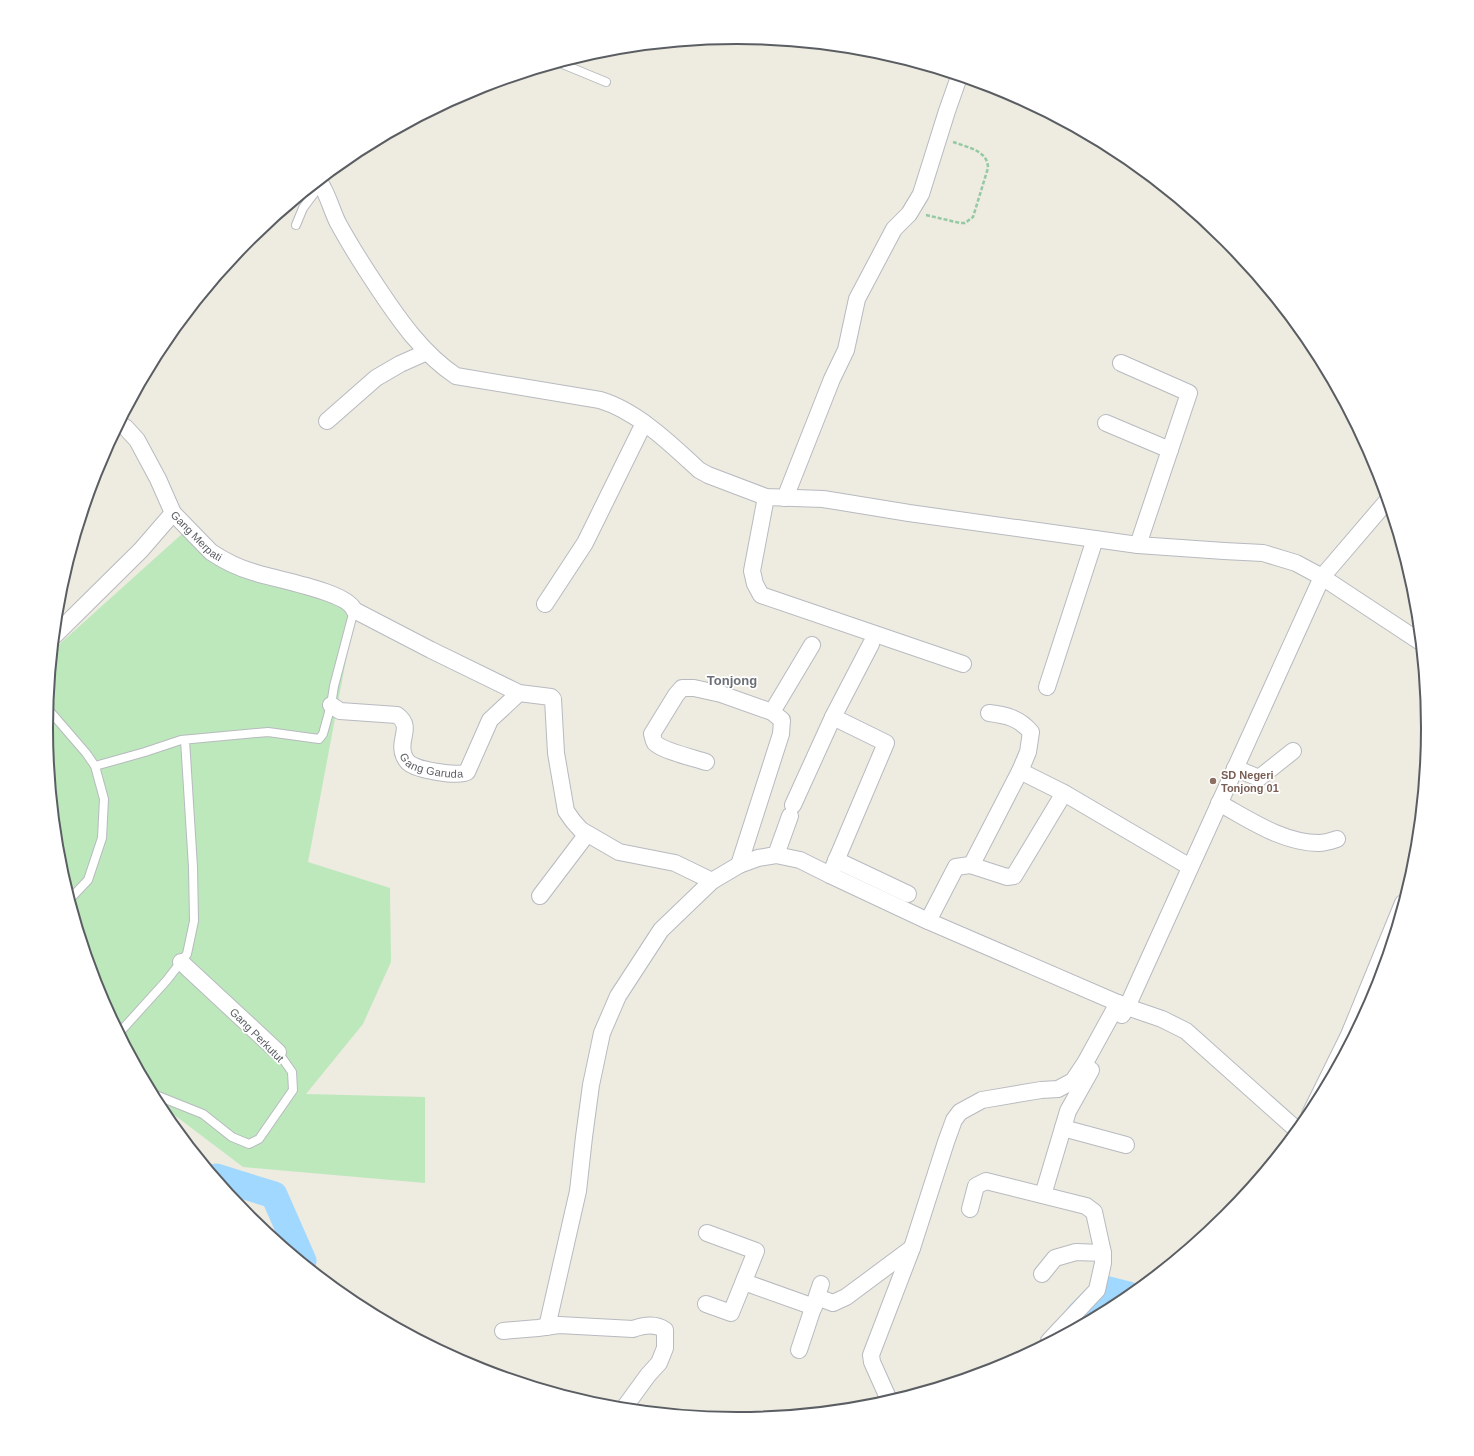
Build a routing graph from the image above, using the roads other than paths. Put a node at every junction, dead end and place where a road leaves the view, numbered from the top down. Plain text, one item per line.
1 (566, 66) edge
2 (958, 80) edge
3 (606, 82) dead end
4 (321, 185) edge
5 (315, 190) edge
6 (296, 225) dead end
7 (427, 352) junction
8 (1121, 363) dead end
9 (327, 420) dead end
10 (644, 423) junction
11 (1106, 423) dead end
12 (123, 426) edge
13 (1170, 450) junction
14 (766, 497) junction
15 (784, 498) junction
16 (1384, 505) edge
17 (174, 513) junction
18 (1095, 539) junction
19 (1138, 545) junction
20 (1322, 577) junction
21 (545, 604) dead end
22 (354, 610) junction
23 (61, 630) edge
24 (1415, 638) edge
25 (871, 644) dead end
26 (812, 645) dead end
27 (963, 664) dead end
28 (1047, 687) dead end
29 (519, 693) junction
30 (331, 706) junction
31 (772, 712) junction
32 (989, 713) dead end
33 (53, 715) edge
34 (833, 717) junction
35 (185, 740) junction
36 (1293, 751) dead end
37 (706, 762) dead end
38 (95, 766) junction
39 (1235, 768) junction
40 (1020, 771) junction
41 (1064, 794) junction
42 (1219, 803) junction
43 (587, 834) junction
44 (1337, 839) dead end
45 (776, 855) junction
46 (836, 860) junction
47 (739, 865) junction
48 (970, 865) junction
49 (1190, 867) junction
50 (830, 875) junction
51 (712, 881) junction
52 (908, 894) dead end
53 (74, 895) edge
54 (540, 896) dead end
55 (928, 921) junction
56 (1388, 937) edge
57 (180, 962) junction
58 (1122, 1005) junction
59 (1355, 1021) edge
60 (123, 1029) edge
61 (278, 1052) joint
62 (162, 1097) edge
63 (1293, 1126) edge
64 (1063, 1128) junction
65 (1126, 1145) dead end
66 (1043, 1195) junction
67 (970, 1209) dead end
68 (707, 1233) dead end
69 (912, 1248) junction
70 (1103, 1258) junction
71 (1042, 1274) dead end
72 (744, 1282) junction
73 (817, 1296) junction
74 (706, 1304) dead end
75 (547, 1327) junction
76 (503, 1331) dead end
77 (1058, 1331) edge
78 (799, 1350) dead end
79 (887, 1395) edge
80 (628, 1403) edge

1 - 3 lane
2 - 15 street
4 - 7 street
5 - 6 lane
7 - 9 street
7 - 10 street
8 - 13 street
10 - 14 street
10 - 21 street
11 - 13 street
12 - 17 street
13 - 19 street
14 - 15 street
14 - 27 street
15 - 18 street
16 - 20 street
17 - 22 street, Gang Merpati
17 - 23 street, Gang Merpati
18 - 19 street
18 - 28 street
19 - 20 street
20 - 24 street
20 - 39 street
22 - 29 street, Gang Merpati
22 - 30 lane
25 - 34 street
26 - 31 street
29 - 30 street, Gang Garuda
29 - 43 street
30 - 35 lane
31 - 37 street
31 - 47 street
32 - 40 street
33 - 38 lane
34 - 45 street
34 - 46 street
35 - 38 lane
35 - 57 lane
36 - 39 street
38 - 53 lane
39 - 42 street
40 - 41 street
40 - 48 street
41 - 48 street
41 - 49 street
42 - 44 street
42 - 49 street
43 - 51 street
43 - 54 street
45 - 47 street
45 - 50 street
46 - 50 street
46 - 52 street
47 - 51 street
48 - 55 street
49 - 58 street
50 - 55 street
51 - 75 street
55 - 58 street
56 - 59 street
57 - 60 lane
57 - 61 street, Gang Perkutut
58 - 63 street
58 - 64 street
58 - 69 street
61 - 62 lane, Gang Perkutut
64 - 65 street
64 - 66 street
66 - 67 street
66 - 70 street
68 - 72 street
69 - 73 street
69 - 79 street
70 - 71 street
70 - 77 street
72 - 73 street
72 - 74 street
73 - 78 street
75 - 76 street
75 - 80 street

